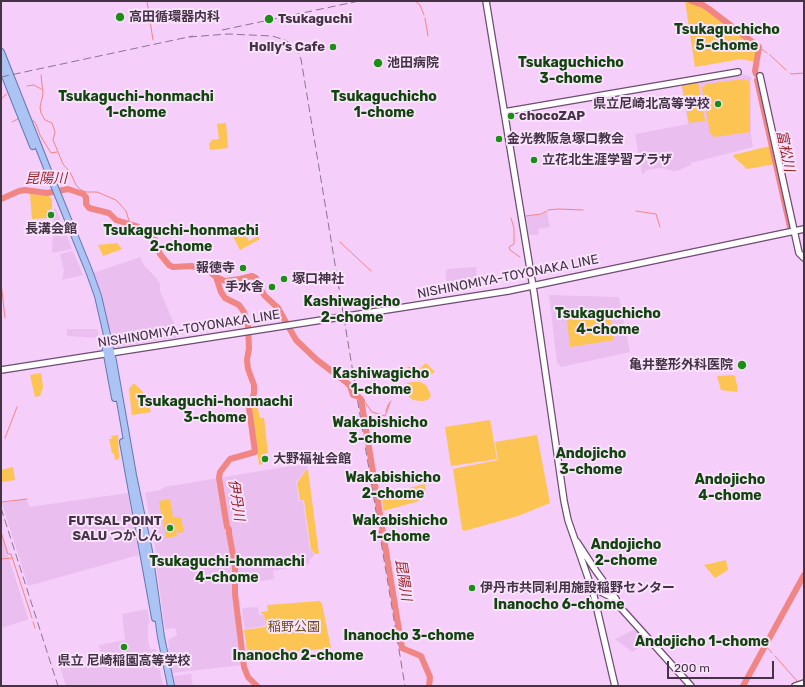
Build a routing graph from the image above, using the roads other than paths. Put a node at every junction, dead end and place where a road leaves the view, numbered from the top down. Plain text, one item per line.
1 (486, 1) edge
2 (1, 52) edge
3 (1, 66) edge
4 (738, 72) dead end
5 (760, 76) dead end
6 (504, 112) junction
7 (54, 192) junction
8 (804, 229) edge
9 (794, 231) junction
10 (804, 258) edge
11 (532, 286) junction
12 (109, 353) junction
13 (1, 370) edge
14 (575, 539) junction
15 (591, 587) junction
16 (616, 603) junction
17 (597, 609) junction
18 (622, 609) junction
19 (804, 683) edge
20 (167, 686) edge
21 (171, 686) edge
22 (615, 686) edge
23 (691, 686) edge
24 (795, 686) edge

1 - 6 main road
2 - 7 main road
3 - 7 main road
4 - 6 main road
5 - 9 main road
6 - 11 main road
7 - 12 main road
8 - 9 main road, NISHINOMIYA-TOYONAKA LINE
9 - 10 main road
9 - 11 main road, NISHINOMIYA-TOYONAKA LINE
11 - 12 main road, NISHINOMIYA-TOYONAKA LINE
11 - 14 main road
12 - 13 main road, NISHINOMIYA-TOYONAKA LINE
12 - 20 main road
12 - 21 main road
14 - 15 main road
14 - 18 main road
15 - 16 main road
15 - 17 main road
16 - 17 main road
16 - 18 main road
17 - 22 main road
18 - 23 main road
19 - 24 main road

